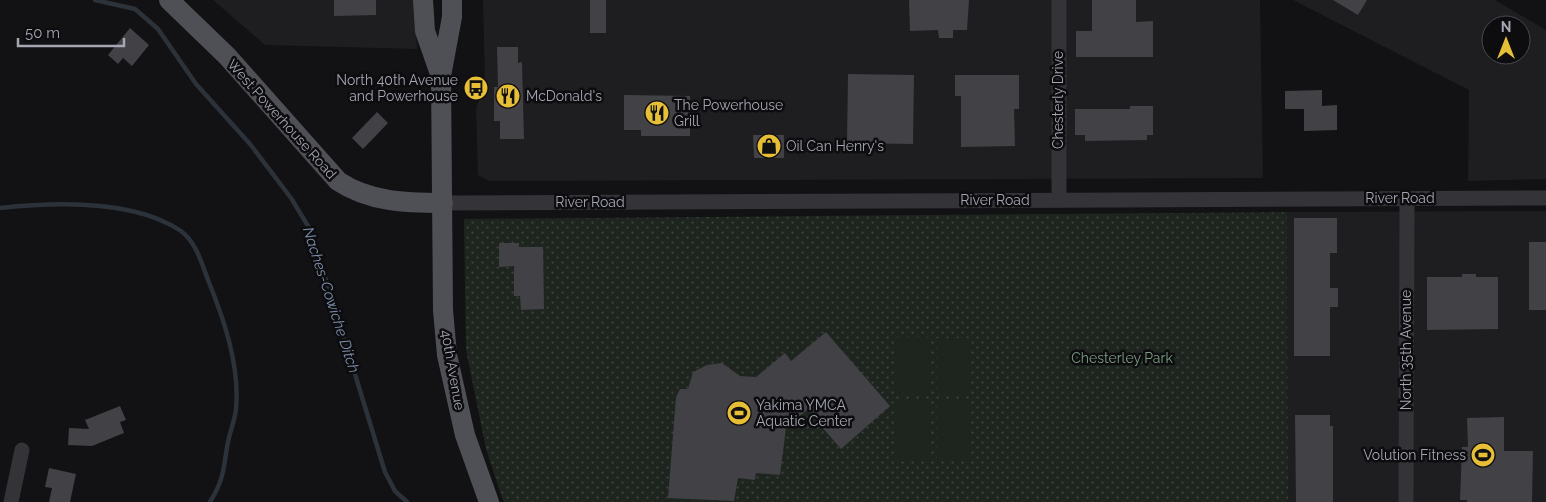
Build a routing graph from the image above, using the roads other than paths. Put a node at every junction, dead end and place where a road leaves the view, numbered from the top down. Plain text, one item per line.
1 (169, 0) edge
2 (423, 0) edge
3 (452, 0) edge
4 (1059, 0) edge
5 (440, 76) junction
6 (1406, 198) junction
7 (1546, 198) edge
8 (1059, 200) junction
9 (443, 203) junction
10 (22, 450) dead end
11 (11, 502) edge
12 (488, 502) edge
13 (1406, 502) edge

1 - 9 main road, West Powerhouse Road
2 - 5 main road
3 - 5 main road
4 - 8 street, Chesterly Drive
5 - 9 main road, 40th Avenue
6 - 7 street, River Road
6 - 8 street, River Road
6 - 13 street, North 35th Avenue
8 - 9 street, River Road
9 - 12 main road, 40th Avenue
10 - 11 street

